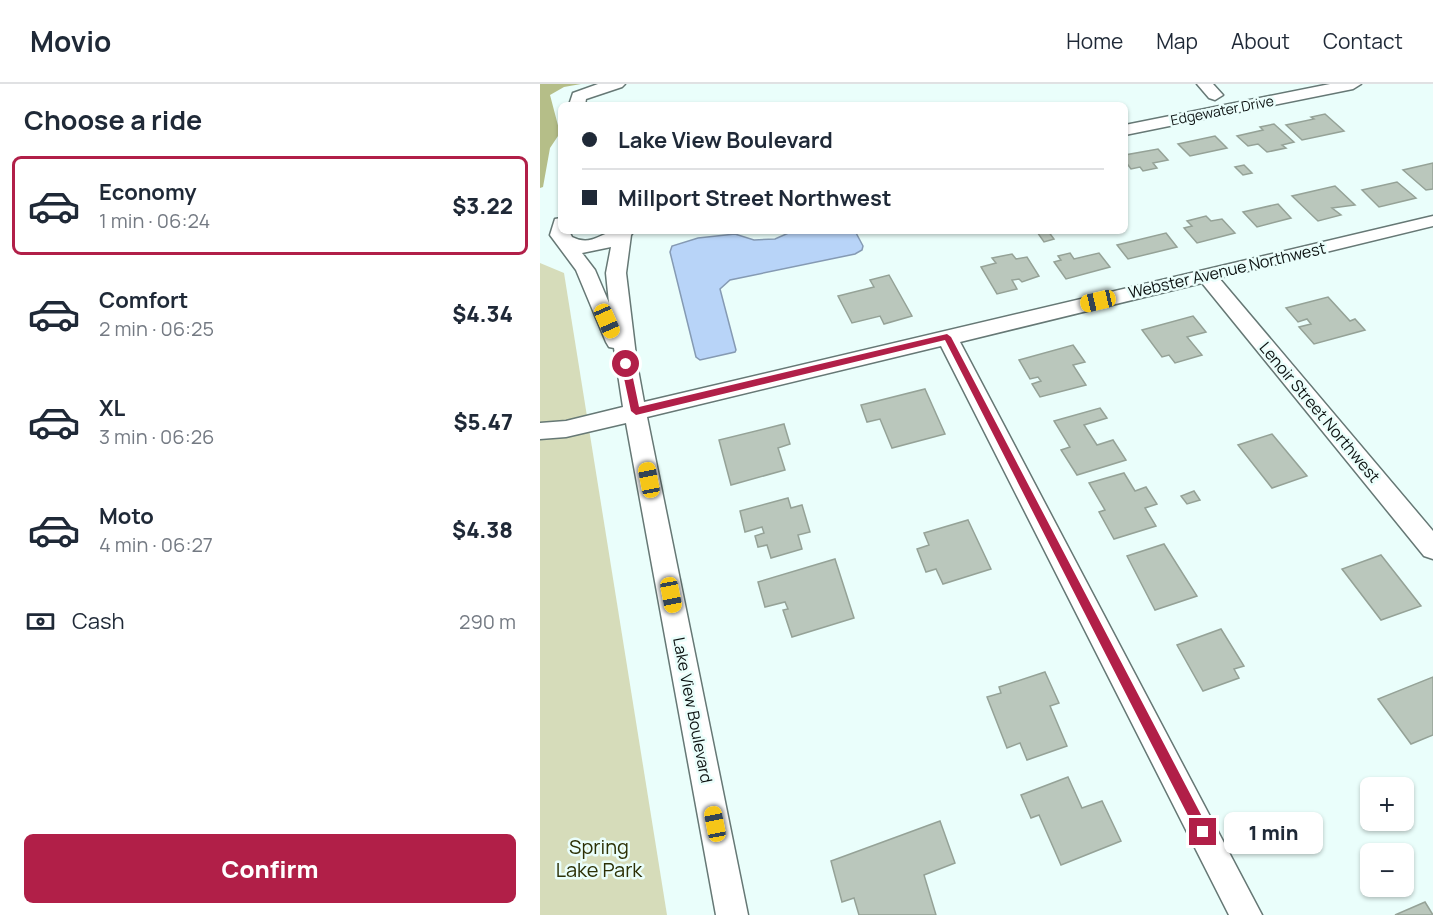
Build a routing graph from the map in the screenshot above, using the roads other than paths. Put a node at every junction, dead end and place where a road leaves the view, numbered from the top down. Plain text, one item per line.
1 (617, 84) edge
2 (1353, 84) edge
3 (1216, 90) edge
4 (1193, 99) dead end
5 (578, 102) edge
6 (1128, 129) edge
7 (1433, 221) edge
8 (540, 228) edge
9 (558, 231) edge
10 (558, 234) edge
11 (563, 234) edge
12 (565, 234) edge
13 (620, 234) edge
14 (624, 234) edge
15 (540, 244) edge
16 (1206, 275) junction
17 (947, 337) junction
18 (626, 364) junction
19 (636, 411) junction
20 (540, 431) edge
21 (1433, 549) edge
22 (732, 915) edge
23 (1246, 915) edge

1 - 5 street
2 - 6 street, Edgewater Drive
3 - 4 street, Edgewater Drive
7 - 16 street, Webster Avenue Northwest
8 - 9 street
10 - 15 street
11 - 18 street, Lake View Boulevard
12 - 13 street
14 - 18 street, Lake View Boulevard
16 - 17 street, Webster Avenue Northwest
16 - 21 street, Lenoir Street Northwest
17 - 19 street, Webster Avenue Northwest
17 - 23 street
18 - 19 street, Lake View Boulevard
19 - 20 street, Webster Avenue Northwest
19 - 22 street, Lake View Boulevard

